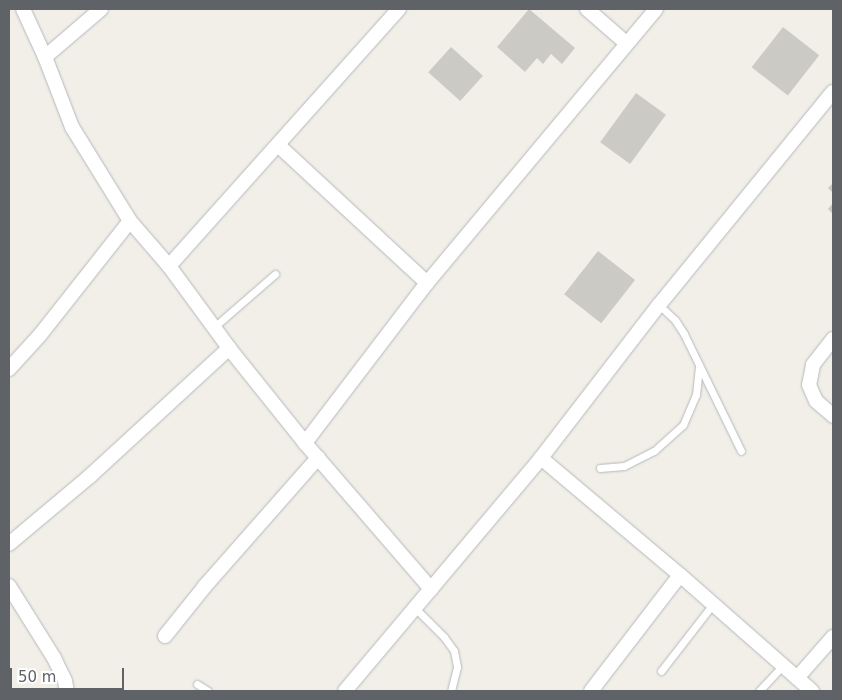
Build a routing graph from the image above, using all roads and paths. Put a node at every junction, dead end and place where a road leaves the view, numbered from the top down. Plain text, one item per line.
1 (23, 9) edge
2 (101, 9) edge
3 (398, 9) edge
4 (587, 9) edge
5 (656, 9) edge
6 (626, 43) junction
7 (45, 57) junction
8 (833, 92) edge
9 (278, 145) junction
10 (130, 221) junction
11 (169, 266) junction
12 (275, 274) dead end
13 (427, 283) junction
14 (659, 305) junction
15 (214, 327) junction
16 (833, 340) edge
17 (229, 348) junction
18 (699, 365) junction
19 (9, 369) edge
20 (833, 416) edge
21 (305, 443) junction
22 (741, 451) dead end
23 (318, 458) junction
24 (541, 458) junction
25 (600, 468) dead end
26 (9, 544) edge
27 (680, 575) junction
28 (9, 586) edge
29 (431, 590) junction
30 (713, 604) junction
31 (415, 608) junction
32 (165, 636) dead end
33 (833, 637) edge
34 (783, 665) junction
35 (661, 671) dead end
36 (797, 678) junction
37 (197, 684) dead end
38 (67, 691) edge
39 (208, 691) edge
40 (345, 691) edge
41 (451, 691) edge
42 (591, 691) edge
43 (759, 691) edge
44 (812, 691) edge

1 - 7 street
2 - 7 street
3 - 9 street
4 - 6 street
5 - 6 street
6 - 13 street
7 - 10 street
8 - 14 street
9 - 11 street
9 - 13 street
10 - 11 street
10 - 19 street
11 - 15 street
12 - 15 lane
13 - 21 street
14 - 18 lane
14 - 24 street
15 - 17 street
16 - 20 street
17 - 21 street
17 - 26 street
18 - 22 lane
18 - 25 lane
21 - 23 street
23 - 29 street
23 - 32 street
24 - 27 street
24 - 29 street
27 - 30 street
27 - 42 street
28 - 38 street
29 - 31 street
30 - 34 street
30 - 35 lane
31 - 40 street
31 - 41 lane
33 - 36 street
34 - 36 street
34 - 43 lane
36 - 44 street
37 - 39 lane

